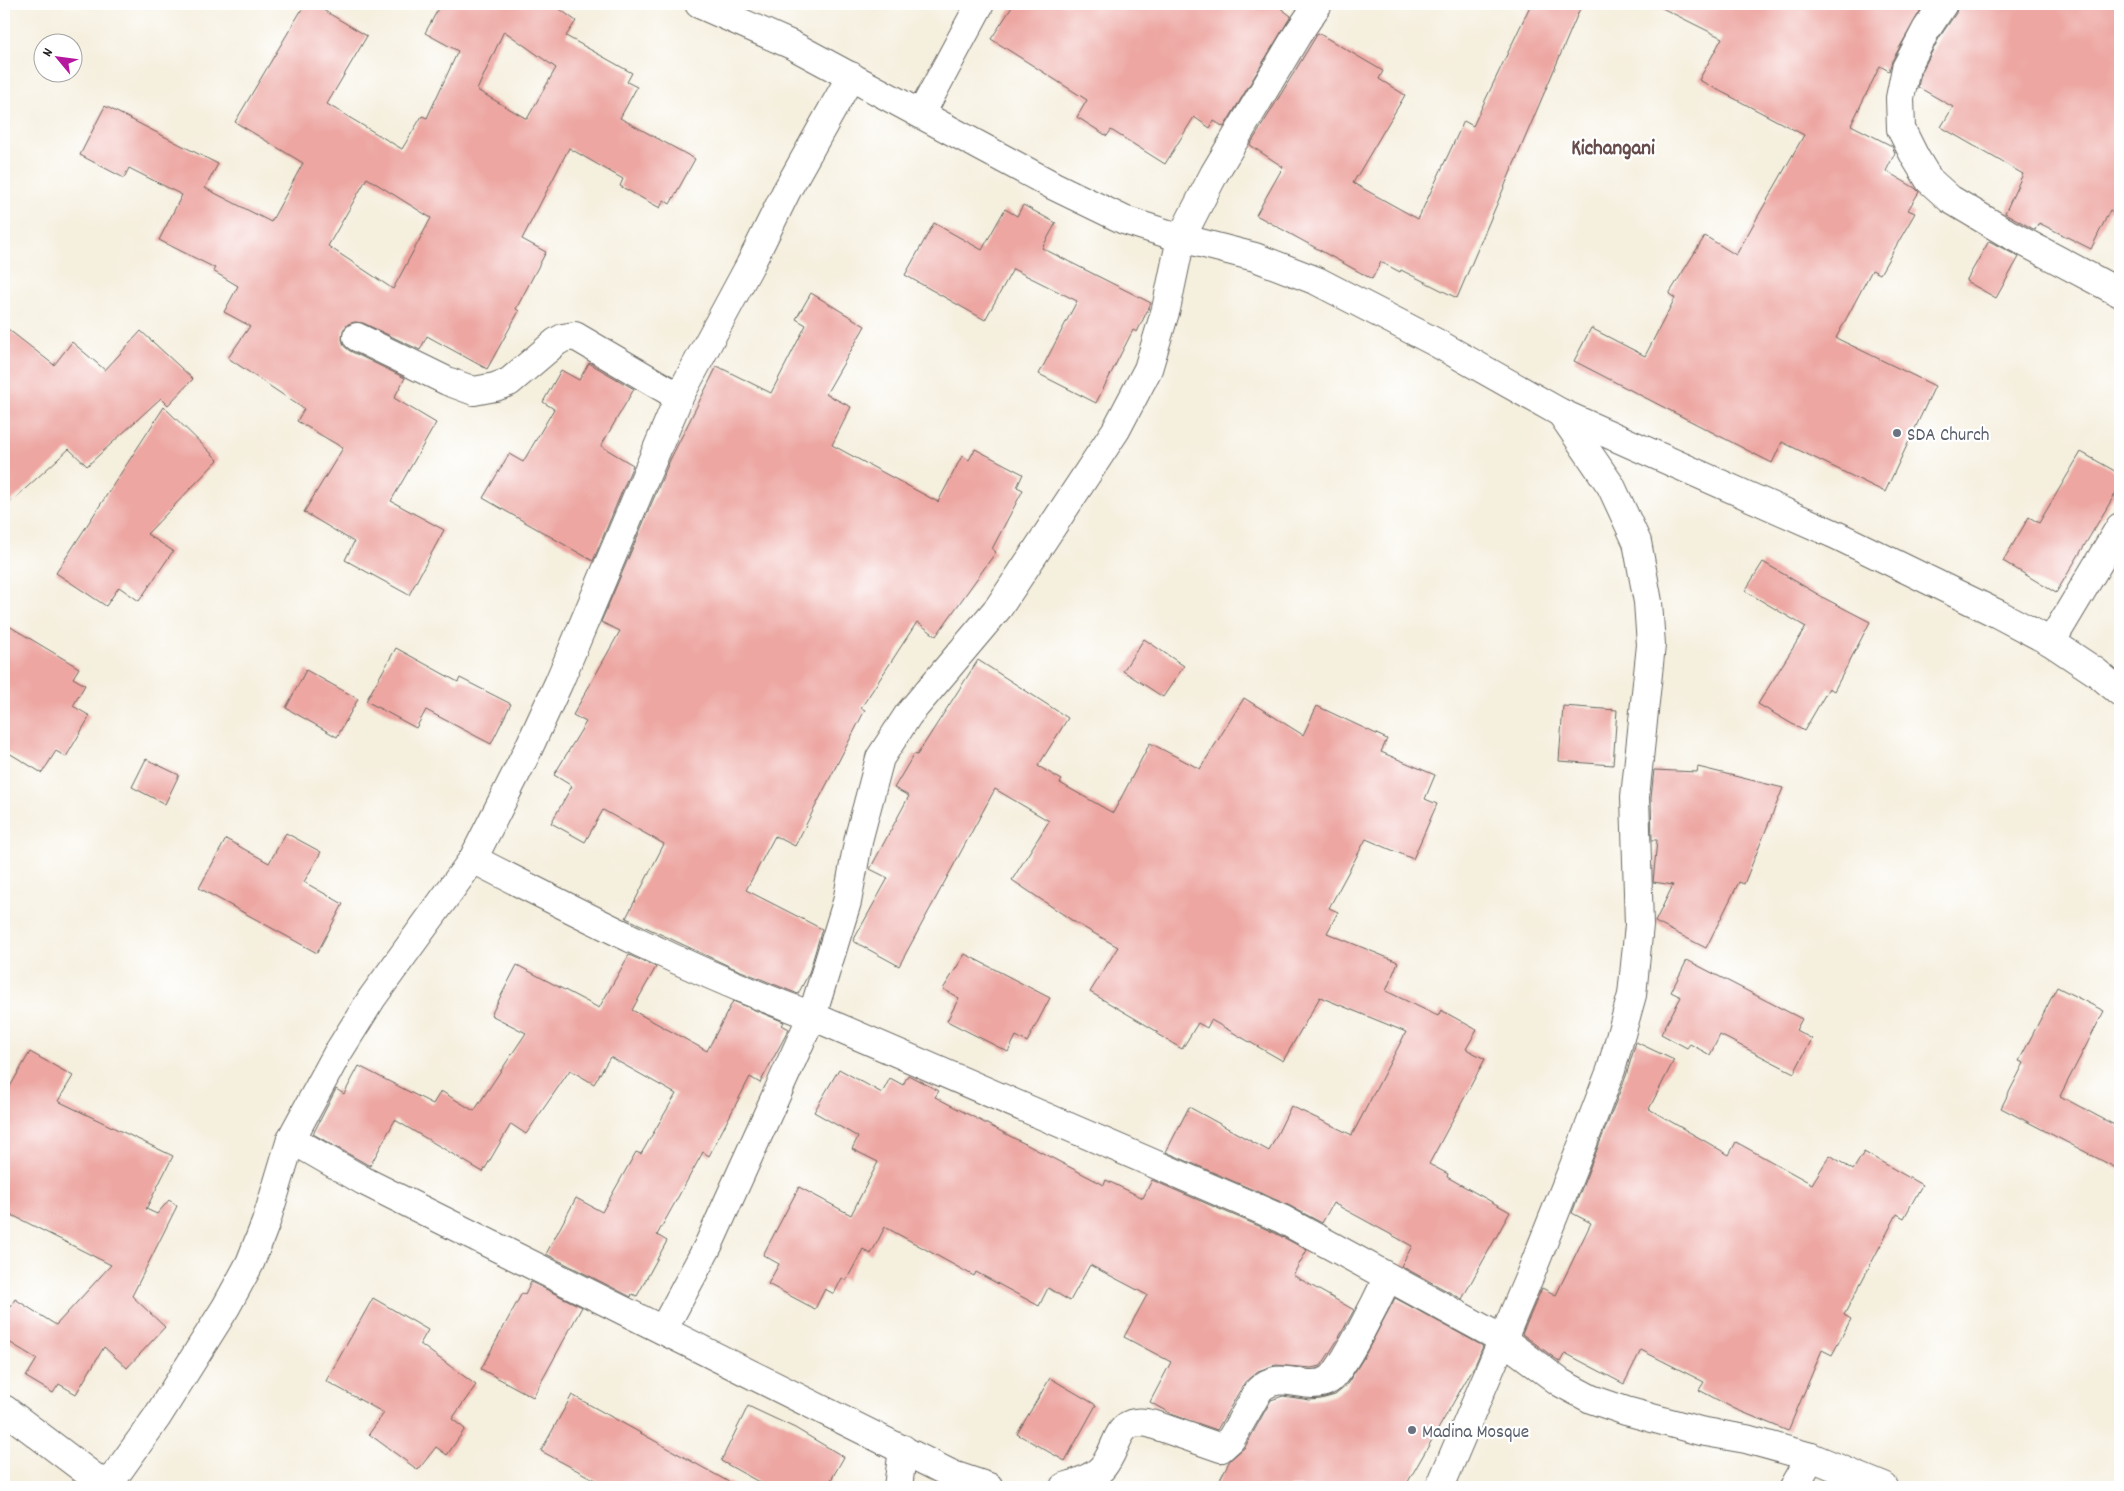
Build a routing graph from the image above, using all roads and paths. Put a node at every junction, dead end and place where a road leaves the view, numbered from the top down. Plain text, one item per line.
1 (699, 4) edge
2 (980, 4) edge
3 (1318, 4) edge
4 (1942, 4) edge
5 (851, 76) junction
6 (922, 114) junction
7 (1182, 238) junction
8 (2120, 294) edge
9 (358, 338) dead end
10 (679, 397) junction
11 (1561, 413) junction
12 (2120, 527) edge
13 (2051, 642) junction
14 (2120, 692) edge
15 (474, 859) junction
16 (812, 1016) junction
17 (291, 1139) junction
18 (1388, 1277) junction
19 (663, 1330) junction
20 (1502, 1339) junction
21 (4, 1409) edge
22 (903, 1449) junction
23 (1810, 1456) junction
24 (107, 1487) edge
25 (898, 1487) edge
26 (989, 1487) edge
27 (1064, 1487) edge
28 (1440, 1487) edge
29 (1794, 1487) edge
30 (1884, 1487) edge

1 - 5 street
2 - 6 street
3 - 7 street
4 - 8 street
5 - 6 street
5 - 10 street
6 - 7 street
7 - 11 street
7 - 16 street
9 - 10 street
10 - 15 street
11 - 13 street
11 - 20 street
12 - 13 street
13 - 14 street
15 - 16 street
15 - 17 street
16 - 18 street
16 - 19 street
17 - 19 street
17 - 24 street
18 - 20 street
18 - 27 street
19 - 22 street
20 - 23 street
20 - 28 street
21 - 24 street
22 - 25 street
22 - 26 street
23 - 29 street
23 - 30 street

